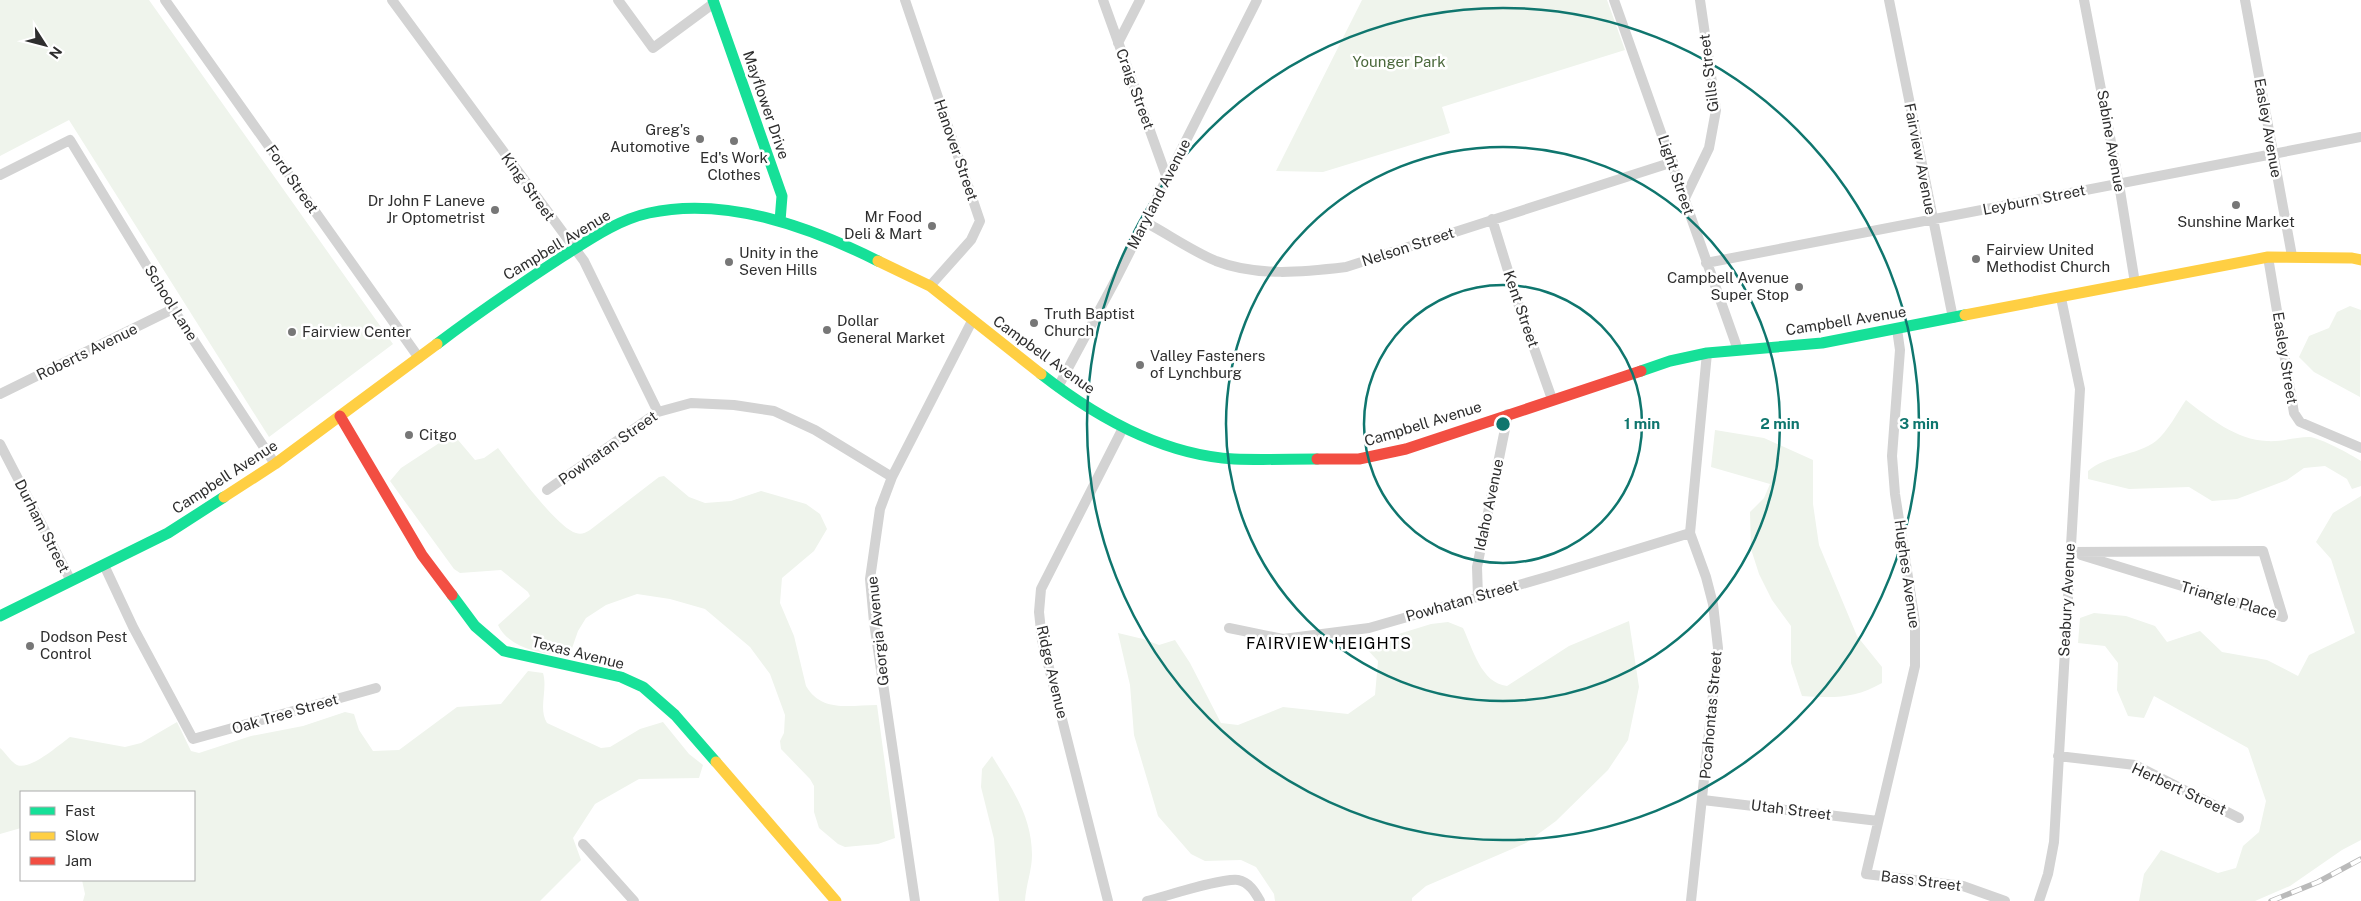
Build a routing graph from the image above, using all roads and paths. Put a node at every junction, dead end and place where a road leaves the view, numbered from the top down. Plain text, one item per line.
1 (165, 0) edge
2 (392, 0) edge
3 (618, 0) edge
4 (906, 0) edge
5 (1103, 0) edge
6 (1140, 0) edge
7 (1257, 0) edge
8 (1614, 0) edge
9 (1700, 0) edge
10 (1889, 0) edge
11 (2084, 0) edge
12 (2245, 0) edge
13 (714, 1) edge
14 (1118, 43) junction
15 (2361, 137) edge
16 (2272, 154) junction
17 (1673, 162) junction
18 (0, 175) edge
19 (1167, 178) junction
20 (2119, 184) junction
21 (1684, 200) junction
22 (1492, 219) junction
23 (1932, 220) junction
24 (780, 221) junction
25 (1145, 222) junction
26 (574, 249) junction
27 (2292, 256) junction
28 (2268, 257) junction
29 (2361, 260) edge
30 (1706, 263) junction
31 (2135, 283) junction
32 (930, 286) junction
33 (2061, 298) junction
34 (173, 309) junction
35 (1952, 318) junction
36 (972, 321) junction
37 (1897, 328) junction
38 (1738, 350) junction
39 (1707, 353) junction
40 (419, 358) junction
41 (1058, 387) junction
42 (0, 394) edge
43 (1552, 399) junction
44 (658, 412) junction
45 (1508, 414) junction
46 (340, 416) junction
47 (1123, 428) junction
48 (0, 444) edge
49 (2361, 448) edge
50 (275, 464) junction
51 (892, 477) junction
52 (547, 490) dead end
53 (1690, 533) junction
54 (2070, 552) junction
55 (104, 565) junction
56 (71, 581) junction
57 (1478, 597) junction
58 (0, 616) edge
59 (1229, 628) dead end
60 (376, 688) dead end
61 (2058, 756) junction
62 (1703, 800) junction
63 (2239, 818) dead end
64 (1878, 821) junction
65 (583, 844) dead end
66 (1866, 874) joint
67 (634, 901) edge
68 (836, 901) edge
69 (915, 901) edge
70 (1108, 901) edge
71 (1147, 901) edge
72 (1260, 901) edge
73 (1691, 901) edge
74 (2005, 901) edge
75 (2039, 901) edge

1 - 40 street, Ford Street
2 - 26 street, King Street
3 - 13 street
4 - 32 street, Hanover Street
5 - 14 street, Craig Street
6 - 14 street
7 - 19 street, Maryland Avenue
8 - 17 street, Light Street
9 - 21 street, Gills Street
10 - 23 street, Fairview Avenue
11 - 20 street, Sabine Avenue
12 - 16 street, Easley Avenue
13 - 24 main road, Mayflower Drive
14 - 19 street, Craig Street
15 - 16 street, Leyburn Street
16 - 20 street, Leyburn Street
16 - 27 street, Easley Avenue
17 - 21 street, Light Street
17 - 22 street, Nelson Street
18 - 34 street, School Lane
19 - 25 street, Maryland Avenue
20 - 23 street, Leyburn Street
20 - 31 street, Sabine Avenue
21 - 30 street, Light Street
22 - 25 street, Nelson Street
22 - 43 street, Kent Street
23 - 30 street, Leyburn Street
23 - 35 street, Fairview Avenue
24 - 26 main road, Campbell Avenue
24 - 32 main road, Campbell Avenue
25 - 41 street, Maryland Avenue
26 - 40 main road, Campbell Avenue
26 - 44 street, King Street
27 - 28 main road, Campbell Avenue
27 - 29 main road, Campbell Avenue
28 - 31 main road, Campbell Avenue
28 - 49 street, Easley Street
30 - 38 street, Light Street
31 - 33 main road, Campbell Avenue
32 - 36 main road, Campbell Avenue
33 - 35 main road, Campbell Avenue
33 - 54 street, Seabury Avenue
34 - 42 street, Roberts Avenue
34 - 50 street, School Lane
35 - 37 main road, Campbell Avenue
36 - 41 main road, Campbell Avenue
36 - 51 street, Georgia Avenue
37 - 38 main road, Campbell Avenue
37 - 64 street, Hughes Avenue
38 - 39 main road, Campbell Avenue
39 - 43 main road, Campbell Avenue
39 - 53 street, Pocahontas Street
40 - 46 main road, Campbell Avenue
41 - 47 main road, Campbell Avenue
43 - 45 main road, Campbell Avenue
44 - 51 street, Powhatan Street
44 - 52 street, Powhatan Street
45 - 47 main road, Campbell Avenue
45 - 57 street, Idaho Avenue
46 - 50 main road, Campbell Avenue
46 - 68 main road, Texas Avenue
47 - 70 street, Ridge Avenue
48 - 56 street, Durham Street
50 - 55 main road, Campbell Avenue
51 - 69 street, Georgia Avenue
53 - 57 street, Powhatan Street
53 - 62 street, Pocahontas Street
54 - 54 street, Triangle Place
54 - 61 street, Seabury Avenue
55 - 56 main road, Campbell Avenue
55 - 60 street, Oak Tree Street
56 - 58 main road, Campbell Avenue
57 - 59 street, Powhatan Street
61 - 63 street, Herbert Street
61 - 75 street, Seabury Avenue
62 - 64 street, Utah Street
62 - 73 street, Pocahontas Street
64 - 66 street, Hughes Avenue
65 - 67 street
66 - 74 street, Bass Street
71 - 72 street

